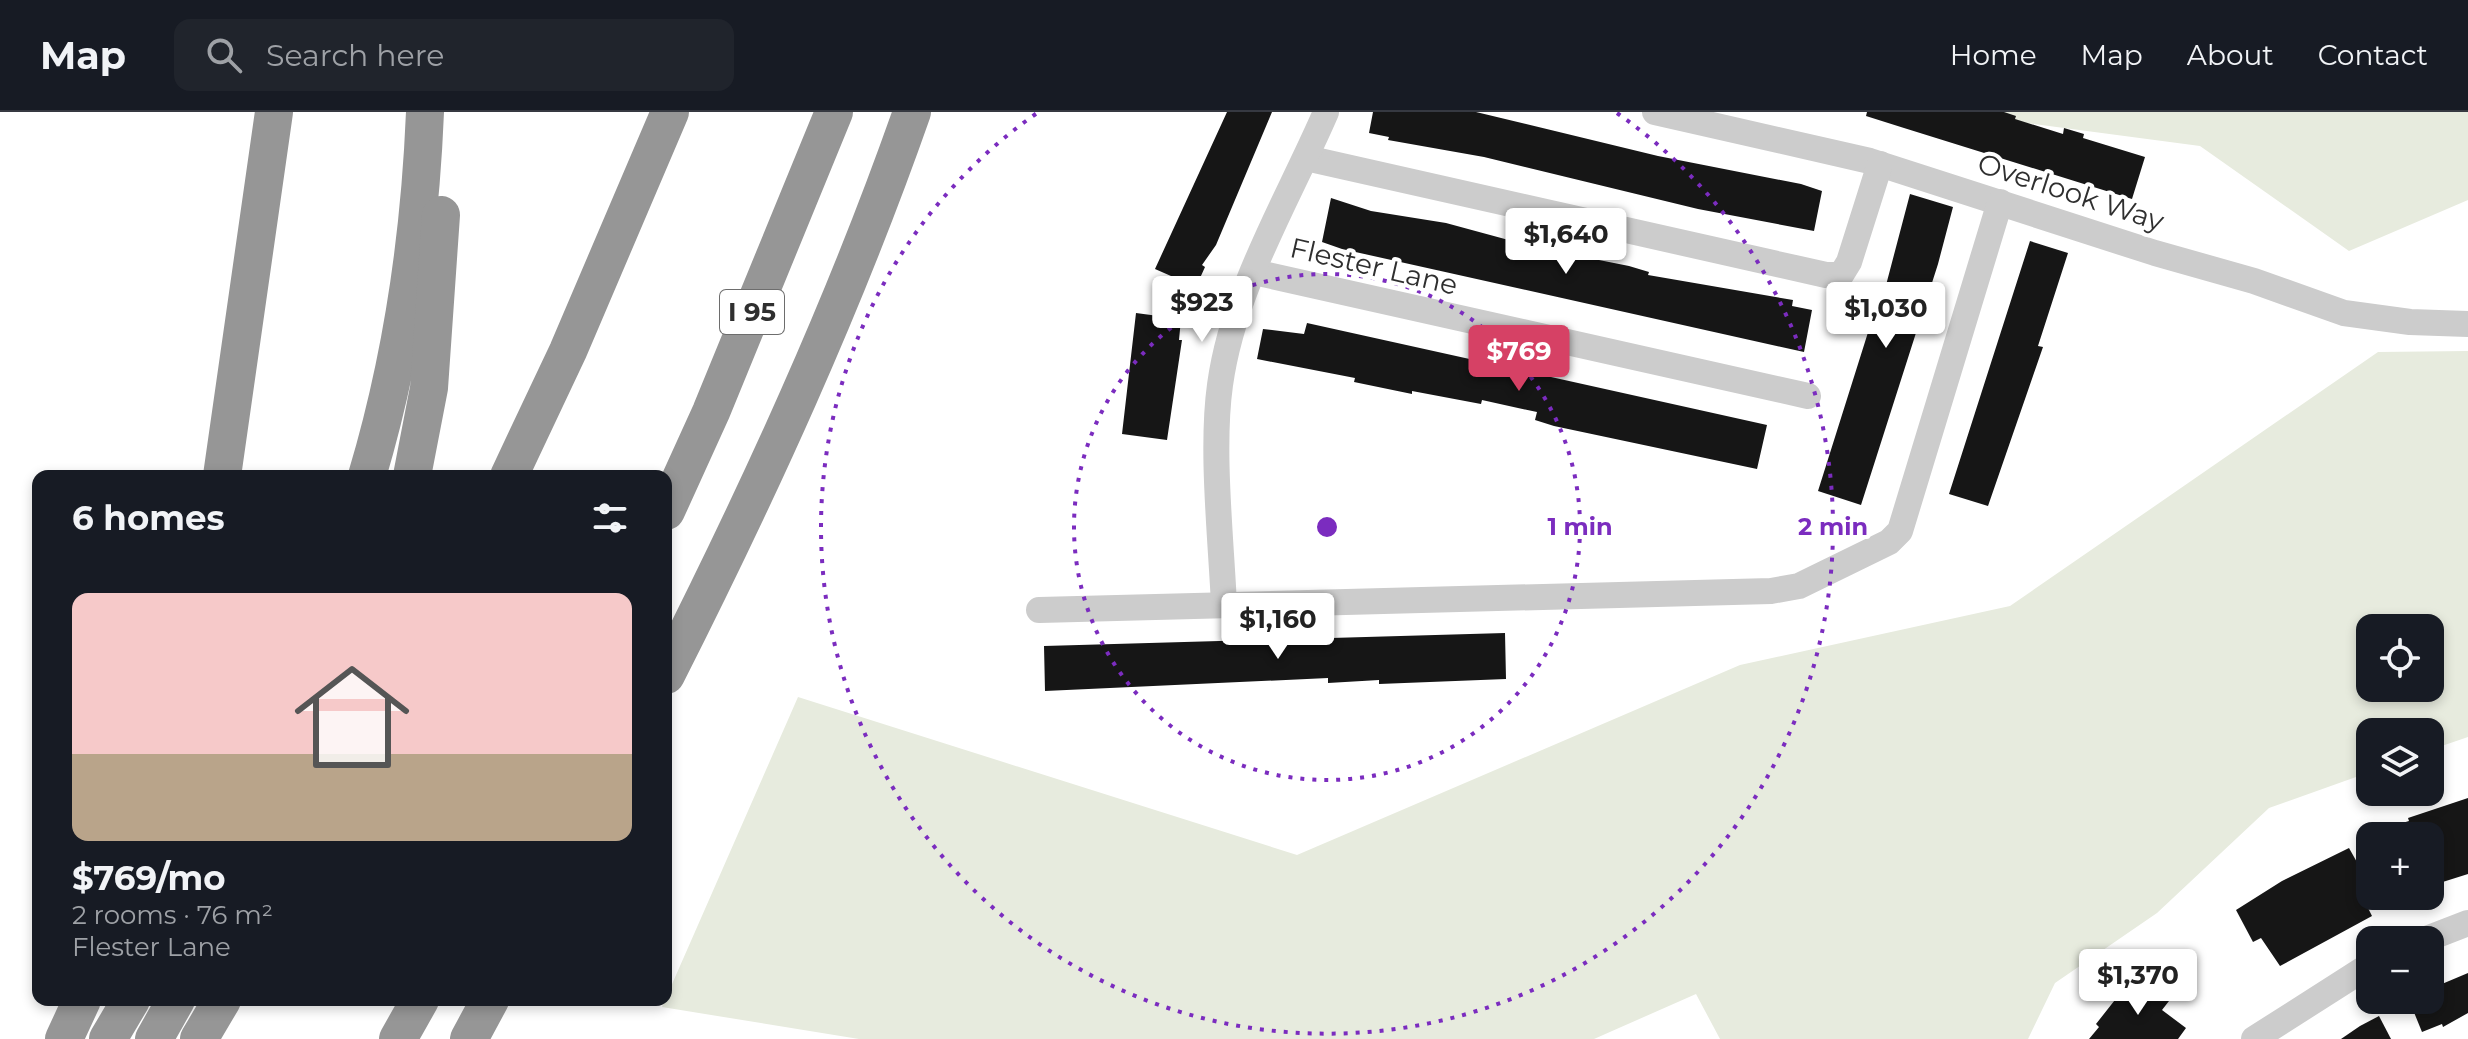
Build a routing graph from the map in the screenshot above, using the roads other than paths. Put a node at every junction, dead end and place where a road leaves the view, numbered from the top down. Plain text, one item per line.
1 (274, 112) edge
2 (425, 112) edge
3 (445, 112) edge
4 (670, 112) edge
5 (834, 112) edge
6 (912, 112) edge
7 (1326, 112) edge
8 (1655, 112) edge
9 (1306, 158) junction
10 (1880, 164) junction
11 (2000, 202) junction
12 (1254, 272) junction
13 (2468, 324) edge
14 (1808, 396) dead end
15 (223, 470) edge
16 (369, 470) edge
17 (413, 470) edge
18 (512, 470) edge
19 (672, 498) edge
20 (1224, 605) junction
21 (1039, 610) dead end
22 (672, 663) edge
23 (2468, 923) edge
24 (2444, 932) edge
25 (2356, 974) edge
26 (79, 1006) edge
27 (127, 1006) edge
28 (173, 1006) edge
29 (218, 1006) edge
30 (417, 1006) edge
31 (487, 1006) edge
32 (64, 1039) edge
33 (108, 1039) edge
34 (154, 1039) edge
35 (199, 1039) edge
36 (398, 1039) edge
37 (469, 1039) edge
38 (2254, 1039) edge

1 - 15 highway
2 - 16 highway
3 - 17 highway
4 - 18 highway
5 - 19 highway, I 95
6 - 22 highway
7 - 9 street
8 - 10 street, Overlook Way
9 - 10 street
9 - 12 street
10 - 11 street, Overlook Way
11 - 13 street, Overlook Way
11 - 20 street
12 - 14 street, Flester Lane
12 - 20 street
20 - 21 street
23 - 24 street
25 - 38 street
26 - 32 highway
27 - 33 highway
28 - 34 highway
29 - 35 highway
30 - 36 highway
31 - 37 highway

